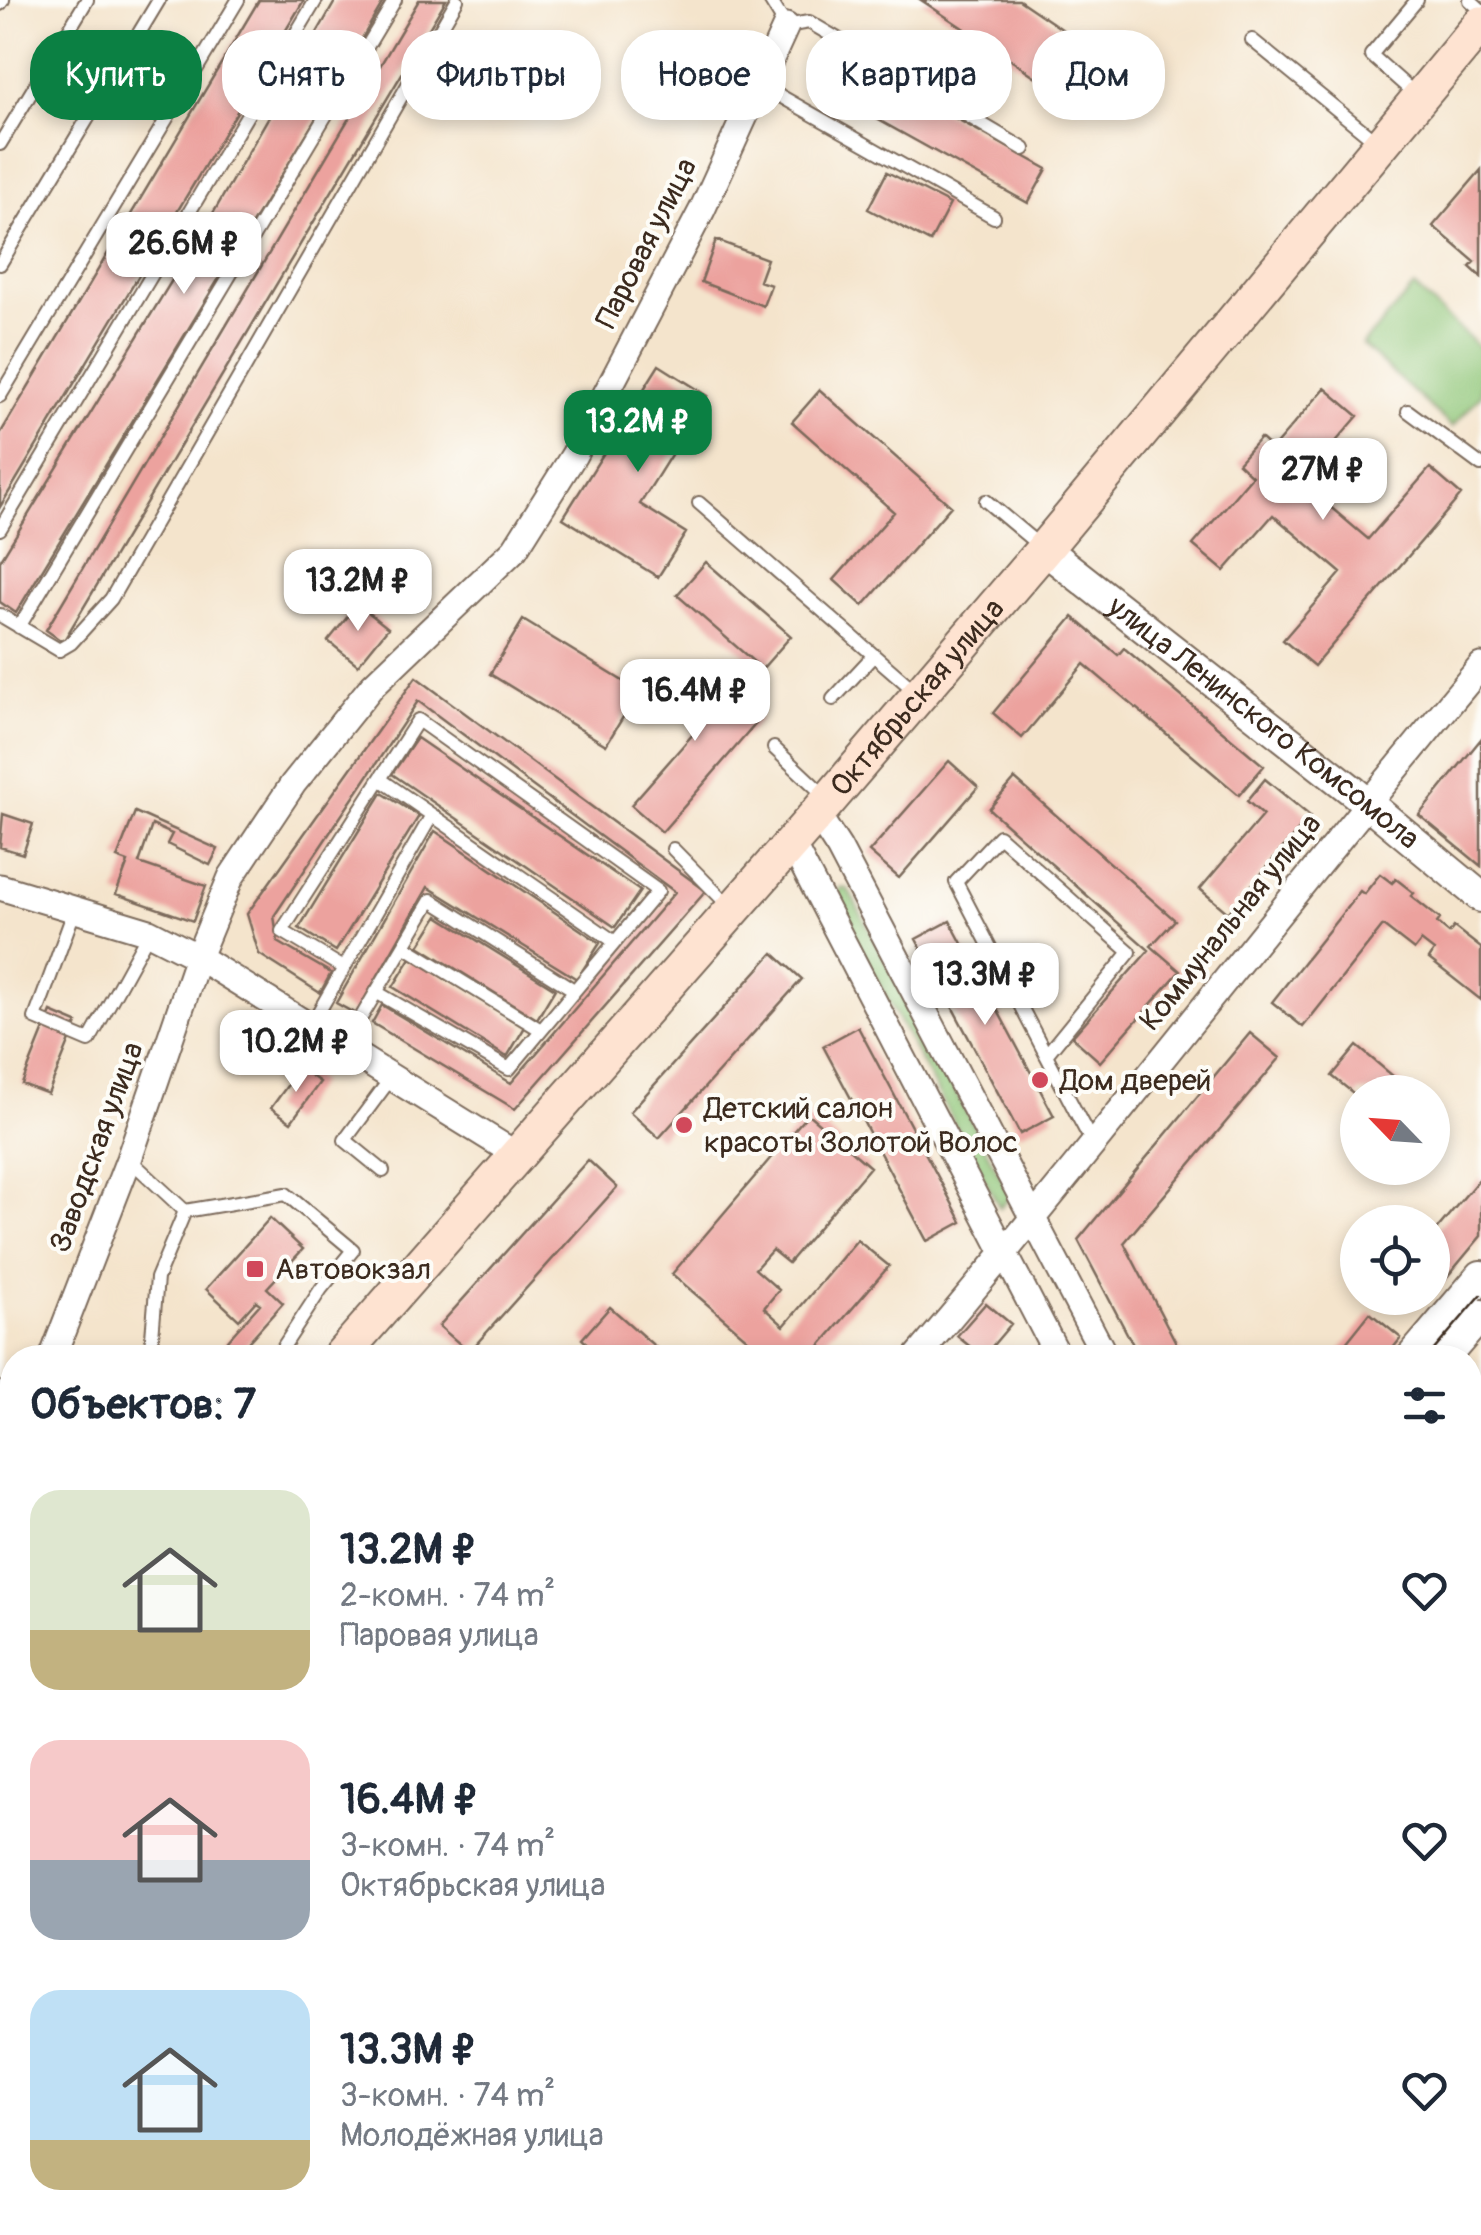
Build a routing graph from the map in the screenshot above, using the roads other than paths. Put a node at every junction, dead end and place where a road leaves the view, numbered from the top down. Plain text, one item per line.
1 (87, 0) edge
2 (159, 0) edge
3 (238, 0) edge
4 (316, 0) edge
5 (395, 0) edge
6 (458, 0) edge
7 (770, 0) edge
8 (1417, 0) edge
9 (1470, 0) edge
10 (1481, 10) edge
11 (1481, 24) edge
12 (786, 26) junction
13 (784, 30) edge
14 (1252, 40) dead end
15 (1419, 98) junction
16 (786, 99) edge
17 (743, 120) edge
18 (0, 144) edge
19 (1380, 145) junction
20 (1024, 148) dead end
21 (994, 217) dead end
22 (0, 264) edge
23 (0, 396) edge
24 (1408, 411) dead end
25 (1481, 465) edge
26 (986, 501) dead end
27 (698, 504) dead end
28 (0, 529) edge
29 (1044, 549) junction
30 (0, 616) edge
31 (19, 626) junction
32 (874, 655) junction
33 (1481, 666) edge
34 (918, 693) junction
35 (833, 699) dead end
36 (774, 748) dead end
37 (380, 779) junction
38 (1366, 804) junction
39 (823, 806) junction
40 (432, 815) junction
41 (791, 842) junction
42 (673, 850) dead end
43 (0, 887) edge
44 (1481, 897) edge
45 (75, 909) junction
46 (733, 909) junction
47 (149, 932) junction
48 (615, 942) junction
49 (404, 946) junction
50 (198, 957) junction
51 (342, 967) junction
52 (574, 990) junction
53 (376, 992) junction
54 (310, 1027) junction
55 (541, 1030) junction
56 (343, 1048) junction
57 (1046, 1054) junction
58 (391, 1078) junction
59 (1094, 1146) junction
60 (516, 1156) junction
61 (130, 1159) junction
62 (382, 1170) dead end
63 (185, 1211) junction
64 (1033, 1220) junction
65 (1005, 1253) junction
66 (1481, 1276) edge
67 (1481, 1314) edge
68 (57, 1345) edge
69 (152, 1345) edge
70 (284, 1345) edge
71 (350, 1345) edge
72 (927, 1345) edge
73 (1052, 1345) edge
74 (1099, 1345) edge
75 (1422, 1345) edge
76 (1455, 1345) edge

1 - 18 lane
2 - 22 lane
3 - 23 lane
4 - 28 lane
5 - 31 lane
6 - 31 lane
7 - 12 lane
8 - 15 lane
9 - 10 lane
11 - 15 main road, Октябрьская улица
12 - 13 street, Паровая улица
12 - 20 lane
14 - 19 lane
15 - 19 main road, Октябрьская улица
16 - 21 lane
17 - 50 street, Паровая улица
19 - 29 main road, Октябрьская улица
24 - 25 lane
26 - 29 lane
27 - 32 lane
29 - 34 main road, Октябрьская улица
29 - 38 street, улица Ленинского Комсомола
30 - 31 lane
32 - 34 lane
32 - 35 lane
33 - 38 street, Коммунальная улица
34 - 39 main road, Октябрьская улица
36 - 39 lane
37 - 40 lane
37 - 48 lane
37 - 51 lane
38 - 44 street, улица Ленинского Комсомола
38 - 59 street, Коммунальная улица
39 - 41 main road, Октябрьская улица
39 - 64 street
40 - 48 lane
40 - 51 lane
41 - 46 main road, Октябрьская улица
41 - 65 street
42 - 46 lane
43 - 45 street
45 - 47 street
45 - 47 lane
46 - 60 main road, Октябрьская улица
47 - 50 street
48 - 52 lane
49 - 52 lane
49 - 53 lane
49 - 55 lane
50 - 54 street
50 - 61 street, Заводская улица
51 - 54 lane
52 - 55 lane
53 - 55 lane
53 - 56 lane
54 - 56 street
56 - 58 street
57 - 57 lane
57 - 59 lane
58 - 60 street
58 - 62 lane
59 - 64 street, Коммунальная улица
60 - 71 main road, Октябрьская улица
61 - 63 lane
61 - 68 street, Заводская улица
63 - 69 lane
63 - 70 lane
64 - 65 street, Коммунальная улица
64 - 74 street
65 - 72 street, Коммунальная улица
65 - 73 street
66 - 75 street
67 - 76 street

